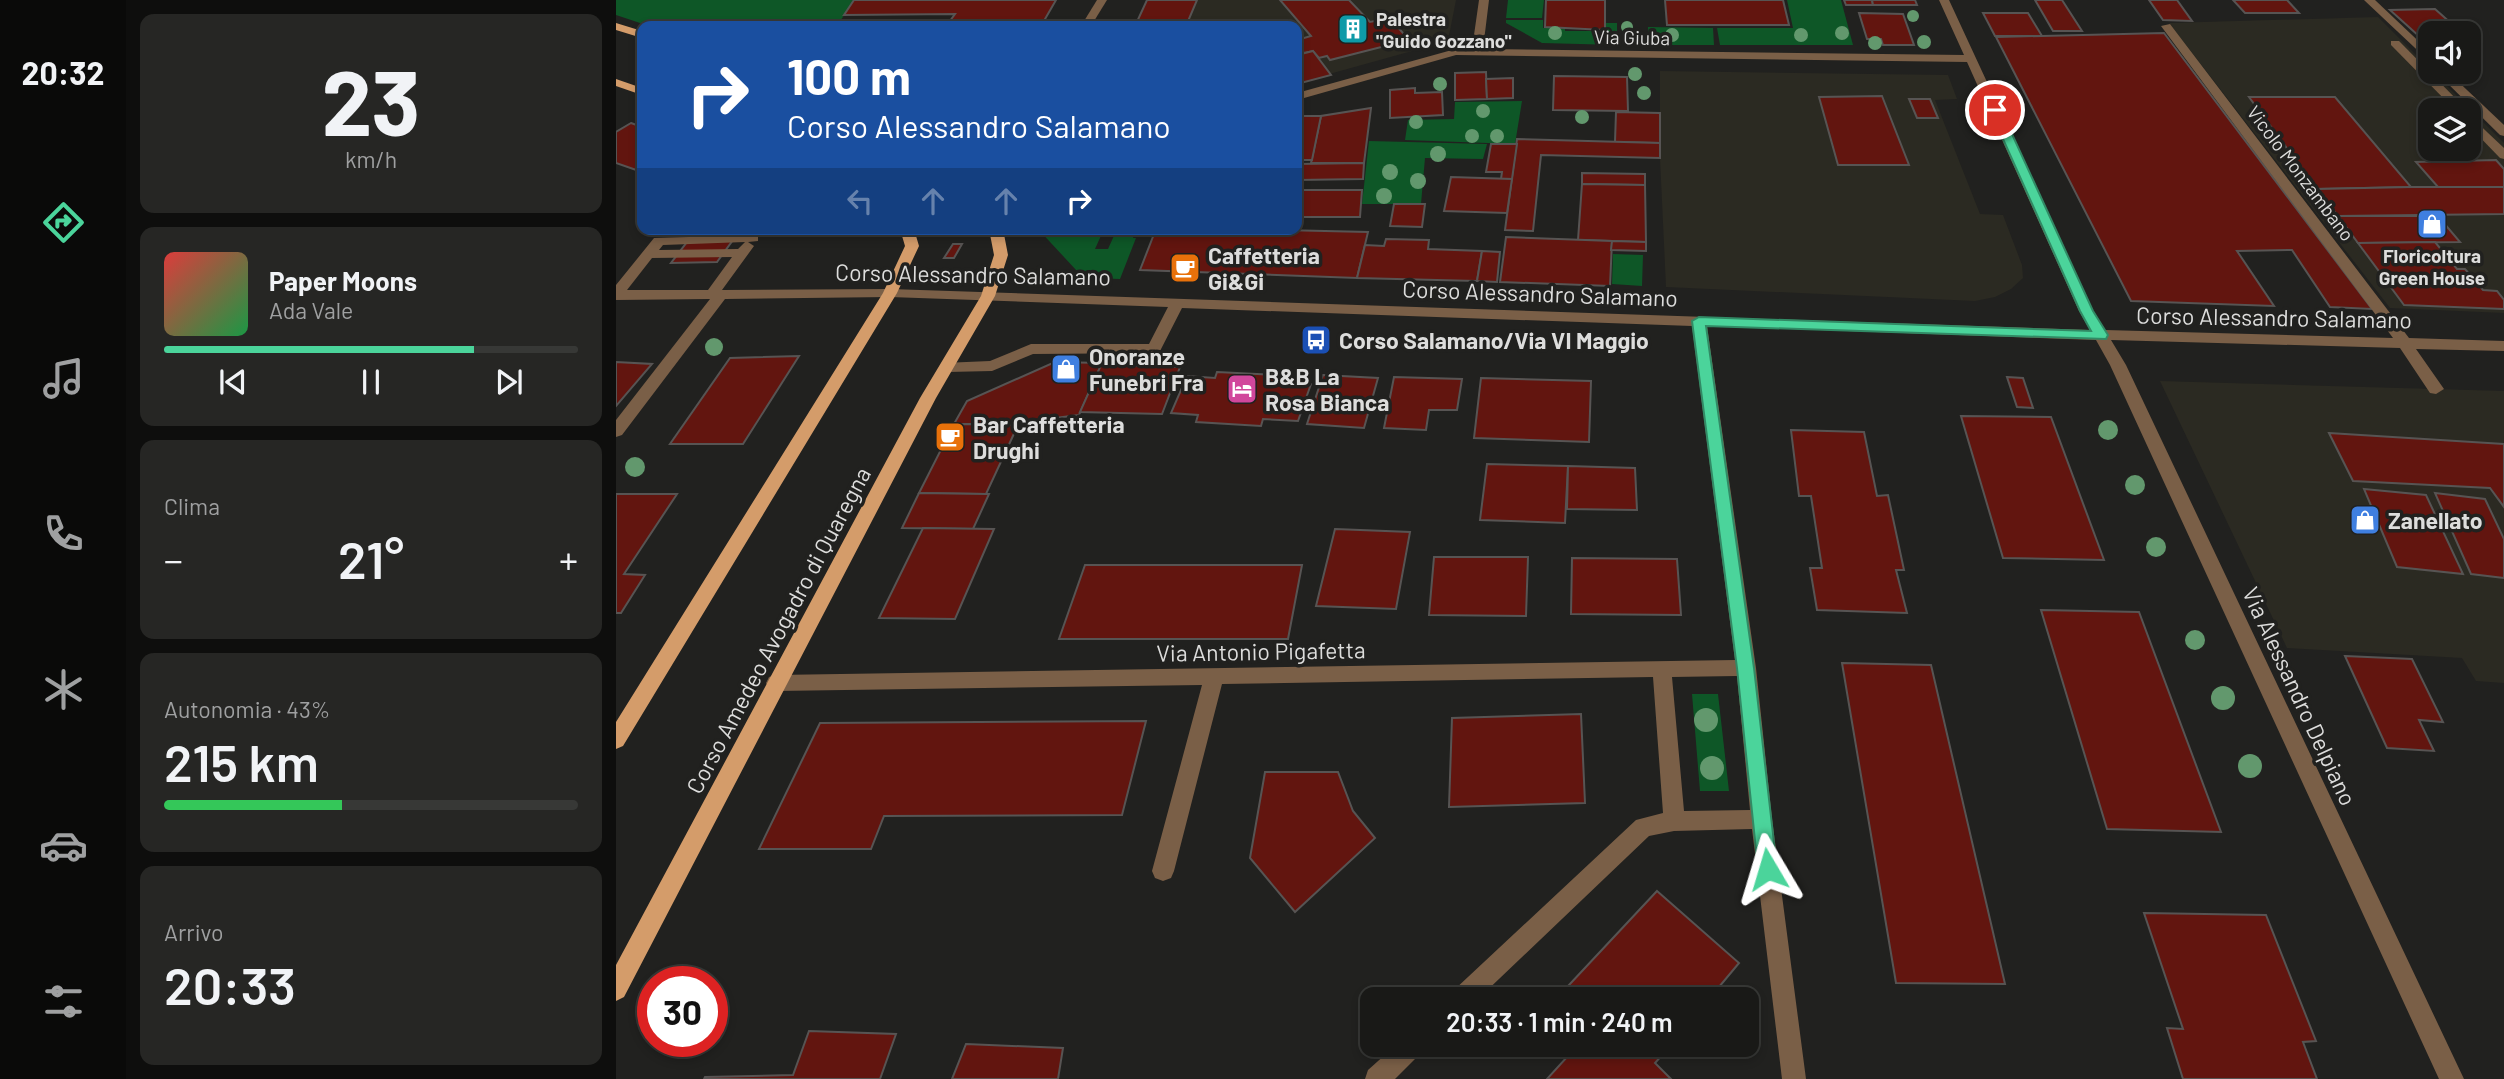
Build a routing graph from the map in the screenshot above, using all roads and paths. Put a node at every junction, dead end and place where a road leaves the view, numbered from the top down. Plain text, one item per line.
1 (1102, 0) edge
2 (1484, 0) edge
3 (1944, 0) edge
4 (2369, 0) edge
5 (1089, 21) edge
6 (616, 26) edge
7 (2166, 26) dead end
8 (637, 33) edge
9 (2395, 43) dead end
10 (2418, 47) edge
11 (1477, 52) junction
12 (1973, 60) junction
13 (616, 82) edge
14 (2454, 84) edge
15 (637, 90) edge
16 (1302, 96) edge
17 (2449, 98) edge
18 (2481, 131) edge
19 (2504, 132) edge
20 (2504, 155) edge
21 (742, 235) edge
22 (755, 235) edge
23 (909, 235) edge
24 (997, 235) edge
25 (742, 253) junction
26 (648, 254) junction
27 (890, 293) junction
28 (616, 294) edge
29 (717, 294) junction
30 (988, 296) junction
31 (1177, 303) junction
32 (1699, 321) junction
33 (2101, 335) junction
34 (2406, 344) junction
35 (2504, 346) edge
36 (948, 367) junction
37 (2436, 389) dead end
38 (616, 430) edge
39 (1746, 668) junction
40 (1662, 670) junction
41 (1214, 676) junction
42 (776, 683) junction
43 (616, 740) edge
44 (1761, 819) junction
45 (1674, 821) junction
46 (1163, 871) dead end
47 (1474, 987) edge
48 (616, 989) edge
49 (1400, 1057) edge
50 (1377, 1079) edge
51 (1794, 1079) edge
52 (2452, 1079) edge

1 - 5 street
2 - 11 street
3 - 12 street, Via Alessandro Delpiano
4 - 10 street
6 - 8 main road
7 - 34 street, Vicolo Monzambano
9 - 17 street
11 - 12 street, Via Giuba
11 - 16 street, Via Giuba
12 - 33 street, Via Alessandro Delpiano
13 - 15 main road
14 - 19 street
18 - 20 street
21 - 26 street
22 - 25 street
23 - 27 main road
24 - 30 main road, Corso Amedeo Avogadro di Quaregna
25 - 26 street
25 - 29 street
26 - 28 street
27 - 29 street, Corso Alessandro Salamano
27 - 30 street, Corso Alessandro Salamano
27 - 43 main road
28 - 29 street, Corso Alessandro Salamano
29 - 38 street
30 - 31 street, Corso Alessandro Salamano
30 - 36 main road, Corso Amedeo Avogadro di Quaregna
31 - 32 street, Corso Alessandro Salamano
31 - 36 street
32 - 33 street, Corso Alessandro Salamano
32 - 39 street
33 - 34 street, Corso Alessandro Salamano
33 - 52 street, Via Alessandro Delpiano
34 - 35 street, Corso Alessandro Salamano
34 - 37 street, Vicolo Monzambano
36 - 42 main road, Corso Amedeo Avogadro di Quaregna
39 - 40 street, Via Antonio Pigafetta
39 - 44 street
40 - 41 street, Via Antonio Pigafetta
40 - 45 street
41 - 42 street, Via Antonio Pigafetta
41 - 46 street
42 - 48 main road, Corso Amedeo Avogadro di Quaregna
44 - 45 street
44 - 51 street
45 - 47 street
49 - 50 street

